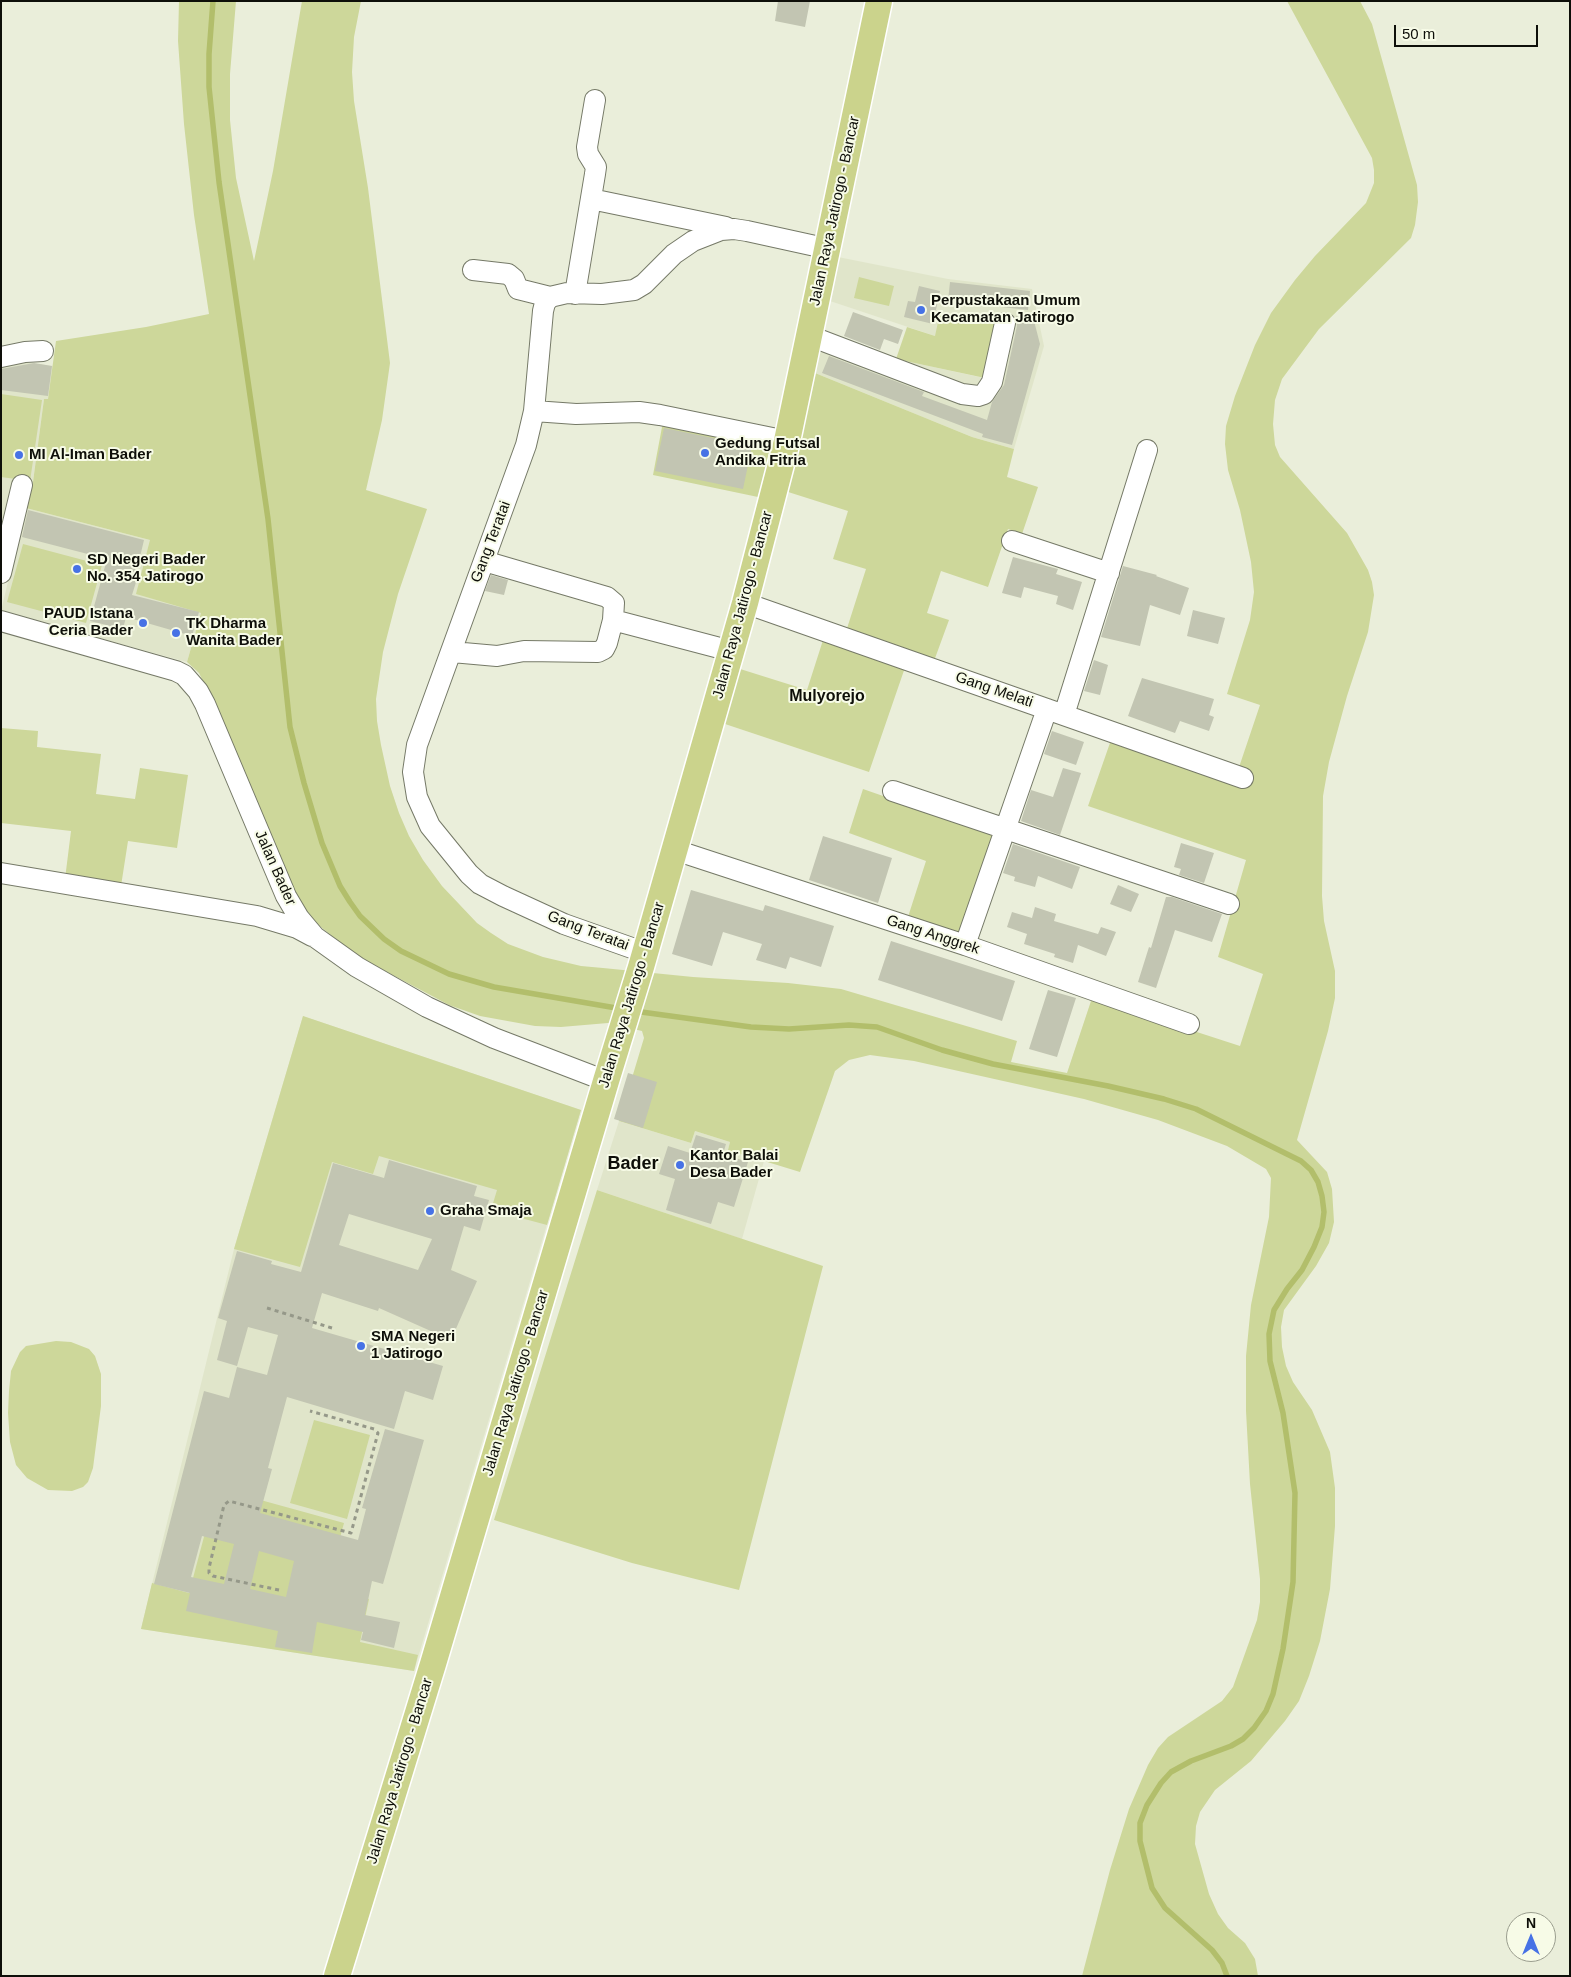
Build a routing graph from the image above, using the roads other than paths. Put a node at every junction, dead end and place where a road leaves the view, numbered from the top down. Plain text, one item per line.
1 (879, 1) edge
2 (595, 100) dead end
3 (591, 199) junction
4 (734, 229) junction
5 (829, 249) junction
6 (473, 270) dead end
7 (575, 294) junction
8 (550, 297) junction
9 (1005, 324) dead end
10 (810, 336) junction
11 (42, 351) dead end
12 (1, 357) edge
13 (534, 411) junction
14 (787, 441) junction
15 (1148, 450) dead end
16 (22, 485) dead end
17 (1012, 541) dead end
18 (484, 561) junction
19 (1, 573) edge
20 (1109, 573) junction
21 (745, 603) junction
22 (613, 620) junction
23 (1, 621) edge
24 (731, 651) junction
25 (452, 652) junction
26 (1056, 712) junction
27 (1243, 778) dead end
28 (893, 791) dead end
29 (1006, 829) junction
30 (675, 850) junction
31 (1, 873) edge
32 (1229, 904) dead end
33 (315, 937) junction
34 (965, 945) junction
35 (644, 960) junction
36 (1190, 1024) dead end
37 (608, 1073) junction
38 (336, 1976) edge

1 - 5 main road, Jalan Raya Jatirogo - Bancar
2 - 3 street
3 - 4 street
3 - 7 street
4 - 5 street
4 - 7 street
5 - 10 main road, Jalan Raya Jatirogo - Bancar
6 - 8 street
7 - 8 street
8 - 13 street, Gang Teratai
9 - 10 street
10 - 14 main road, Jalan Raya Jatirogo - Bancar
11 - 12 street
13 - 14 street
13 - 18 street, Gang Teratai
14 - 21 main road, Jalan Raya Jatirogo - Bancar
15 - 20 street
16 - 19 street
17 - 20 street
18 - 22 street
18 - 25 street, Gang Teratai
20 - 26 street
21 - 24 main road, Jalan Raya Jatirogo - Bancar
21 - 26 street, Gang Melati
22 - 24 street
22 - 25 street
23 - 33 street, Jalan Bader
24 - 30 main road, Jalan Raya Jatirogo - Bancar
25 - 35 street, Gang Teratai
26 - 27 street, Gang Melati
26 - 29 street
28 - 29 street
29 - 32 street
29 - 34 street
30 - 34 street, Gang Anggrek
30 - 35 main road, Jalan Raya Jatirogo - Bancar
31 - 33 street
33 - 37 street, Jalan Bader
34 - 36 street, Gang Anggrek
35 - 37 main road, Jalan Raya Jatirogo - Bancar
37 - 38 main road, Jalan Raya Jatirogo - Bancar

